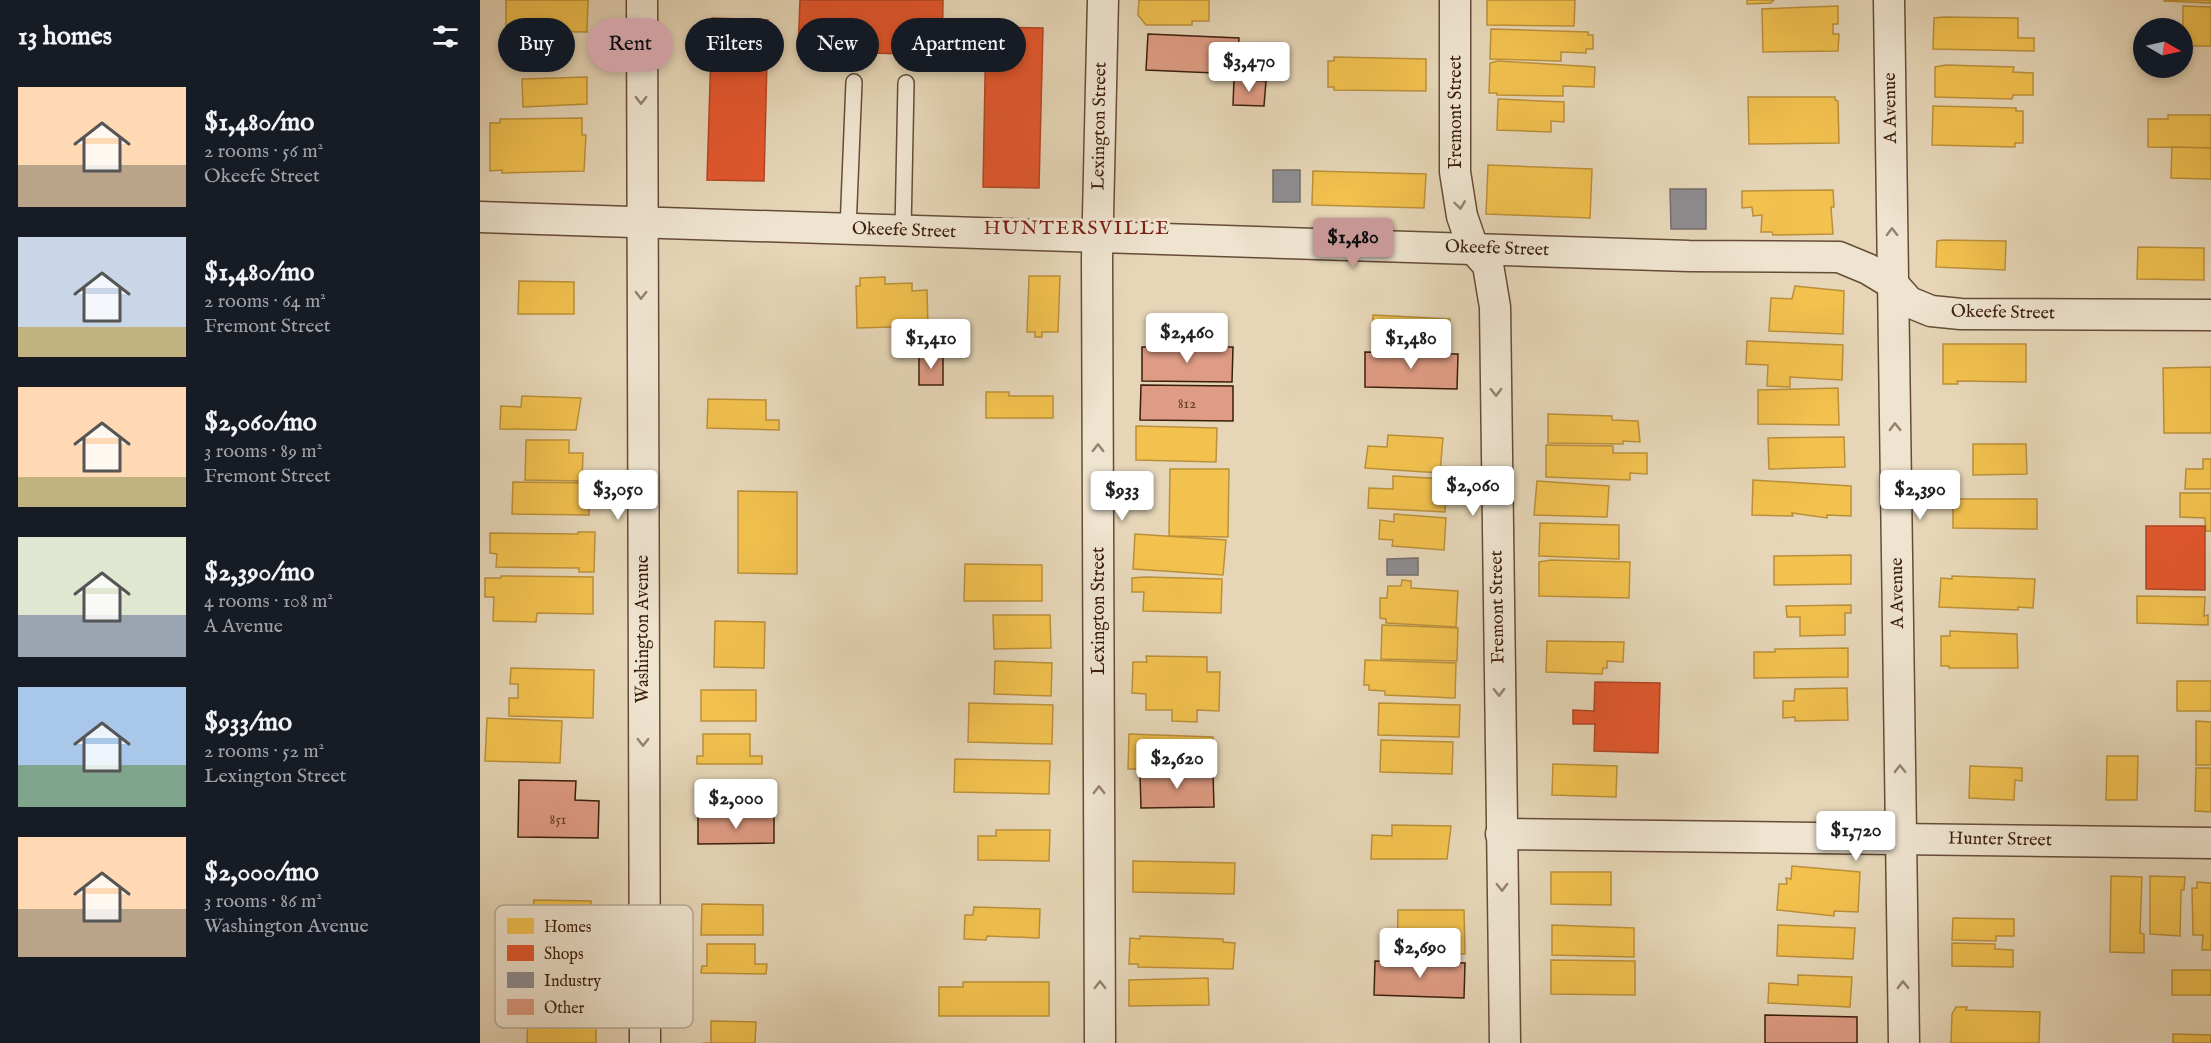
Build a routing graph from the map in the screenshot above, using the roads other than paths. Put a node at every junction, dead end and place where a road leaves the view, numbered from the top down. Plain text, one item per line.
1 (642, 0) edge
2 (1103, 0) edge
3 (1455, 0) edge
4 (1889, 0) edge
5 (854, 82) dead end
6 (906, 83) dead end
7 (480, 217) edge
8 (640, 222) junction
9 (848, 229) junction
10 (903, 231) junction
11 (1098, 237) junction
12 (1473, 248) junction
13 (1893, 284) junction
14 (2211, 315) edge
15 (1501, 834) junction
16 (1901, 839) junction
17 (2211, 843) edge
18 (644, 905) edge
19 (645, 1028) edge
20 (645, 1043) edge
21 (1100, 1043) edge
22 (1505, 1043) edge
23 (1904, 1043) edge

1 -> 8 street, Washington Avenue
2 - 11 street, Lexington Street
3 -> 12 street, Fremont Street
13 -> 4 street, A Avenue
5 - 9 lane
6 - 10 lane
7 - 8 street, Okeefe Street
8 - 9 street, Okeefe Street
8 -> 18 street, Washington Avenue
9 - 10 street, Okeefe Street
10 - 11 street, Okeefe Street
11 - 12 street, Okeefe Street
21 -> 11 street, Lexington Street
12 - 13 street, Okeefe Street
12 -> 15 street, Fremont Street
13 - 14 street, Okeefe Street
16 -> 13 street, A Avenue
15 - 16 street, Hunter Street
15 -> 22 street, Fremont Street
16 - 17 street, Hunter Street
23 -> 16 street, A Avenue
19 -> 20 street, Washington Avenue

